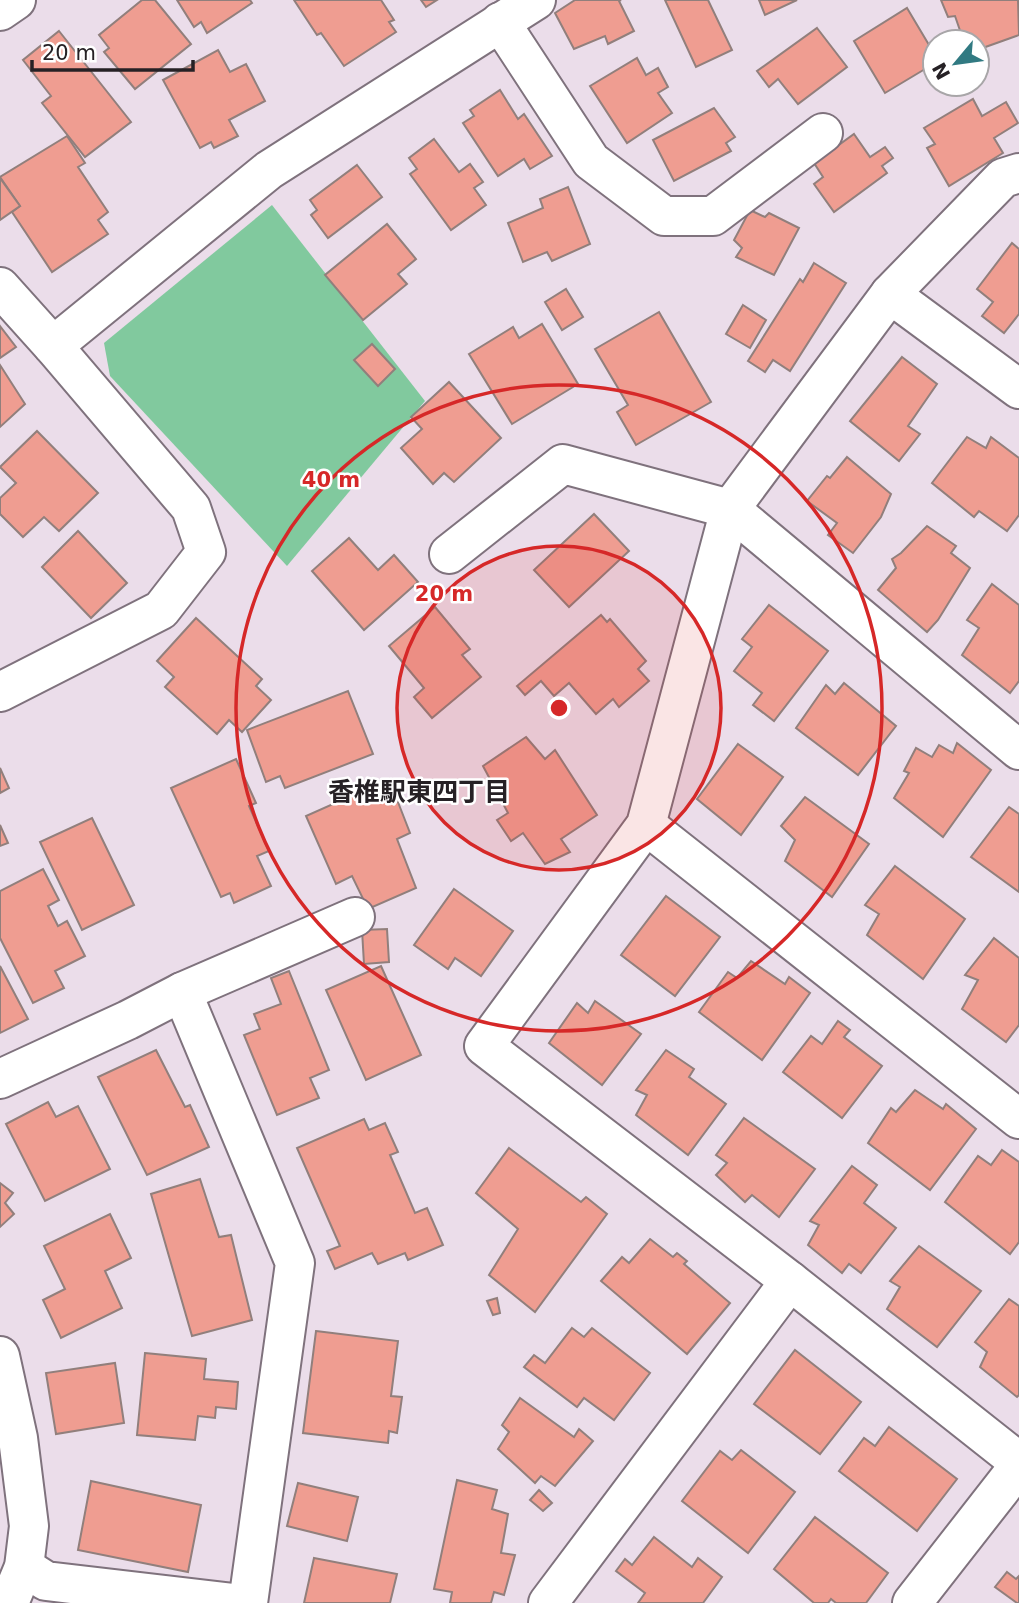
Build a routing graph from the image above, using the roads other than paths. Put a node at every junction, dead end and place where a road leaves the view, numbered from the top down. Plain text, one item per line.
1 (16, 0) edge
2 (536, 0) edge
3 (0, 11) edge
4 (500, 22) junction
5 (822, 133) dead end
6 (1019, 173) edge
7 (0, 287) edge
8 (890, 294) junction
9 (53, 346) junction
10 (1019, 389) edge
11 (730, 509) junction
12 (449, 554) dead end
13 (0, 692) edge
14 (1019, 750) edge
15 (646, 825) junction
16 (355, 917) dead end
17 (182, 992) junction
18 (0, 1079) edge
19 (1019, 1119) edge
20 (790, 1281) junction
21 (0, 1356) edge
22 (1019, 1464) edge
23 (24, 1567) junction
24 (9, 1603) edge
25 (234, 1603) edge
26 (248, 1603) edge
27 (548, 1603) edge
28 (912, 1603) edge

1 - 3 street
2 - 4 street
4 - 5 street
4 - 9 street
6 - 8 street
7 - 9 street
8 - 10 street
8 - 11 street
9 - 13 street
11 - 12 street
11 - 14 street
11 - 15 street
15 - 19 street
15 - 20 street
16 - 17 street
17 - 18 street
17 - 26 street
20 - 22 street
20 - 27 street
21 - 23 street
22 - 28 street
23 - 24 street
23 - 25 street

